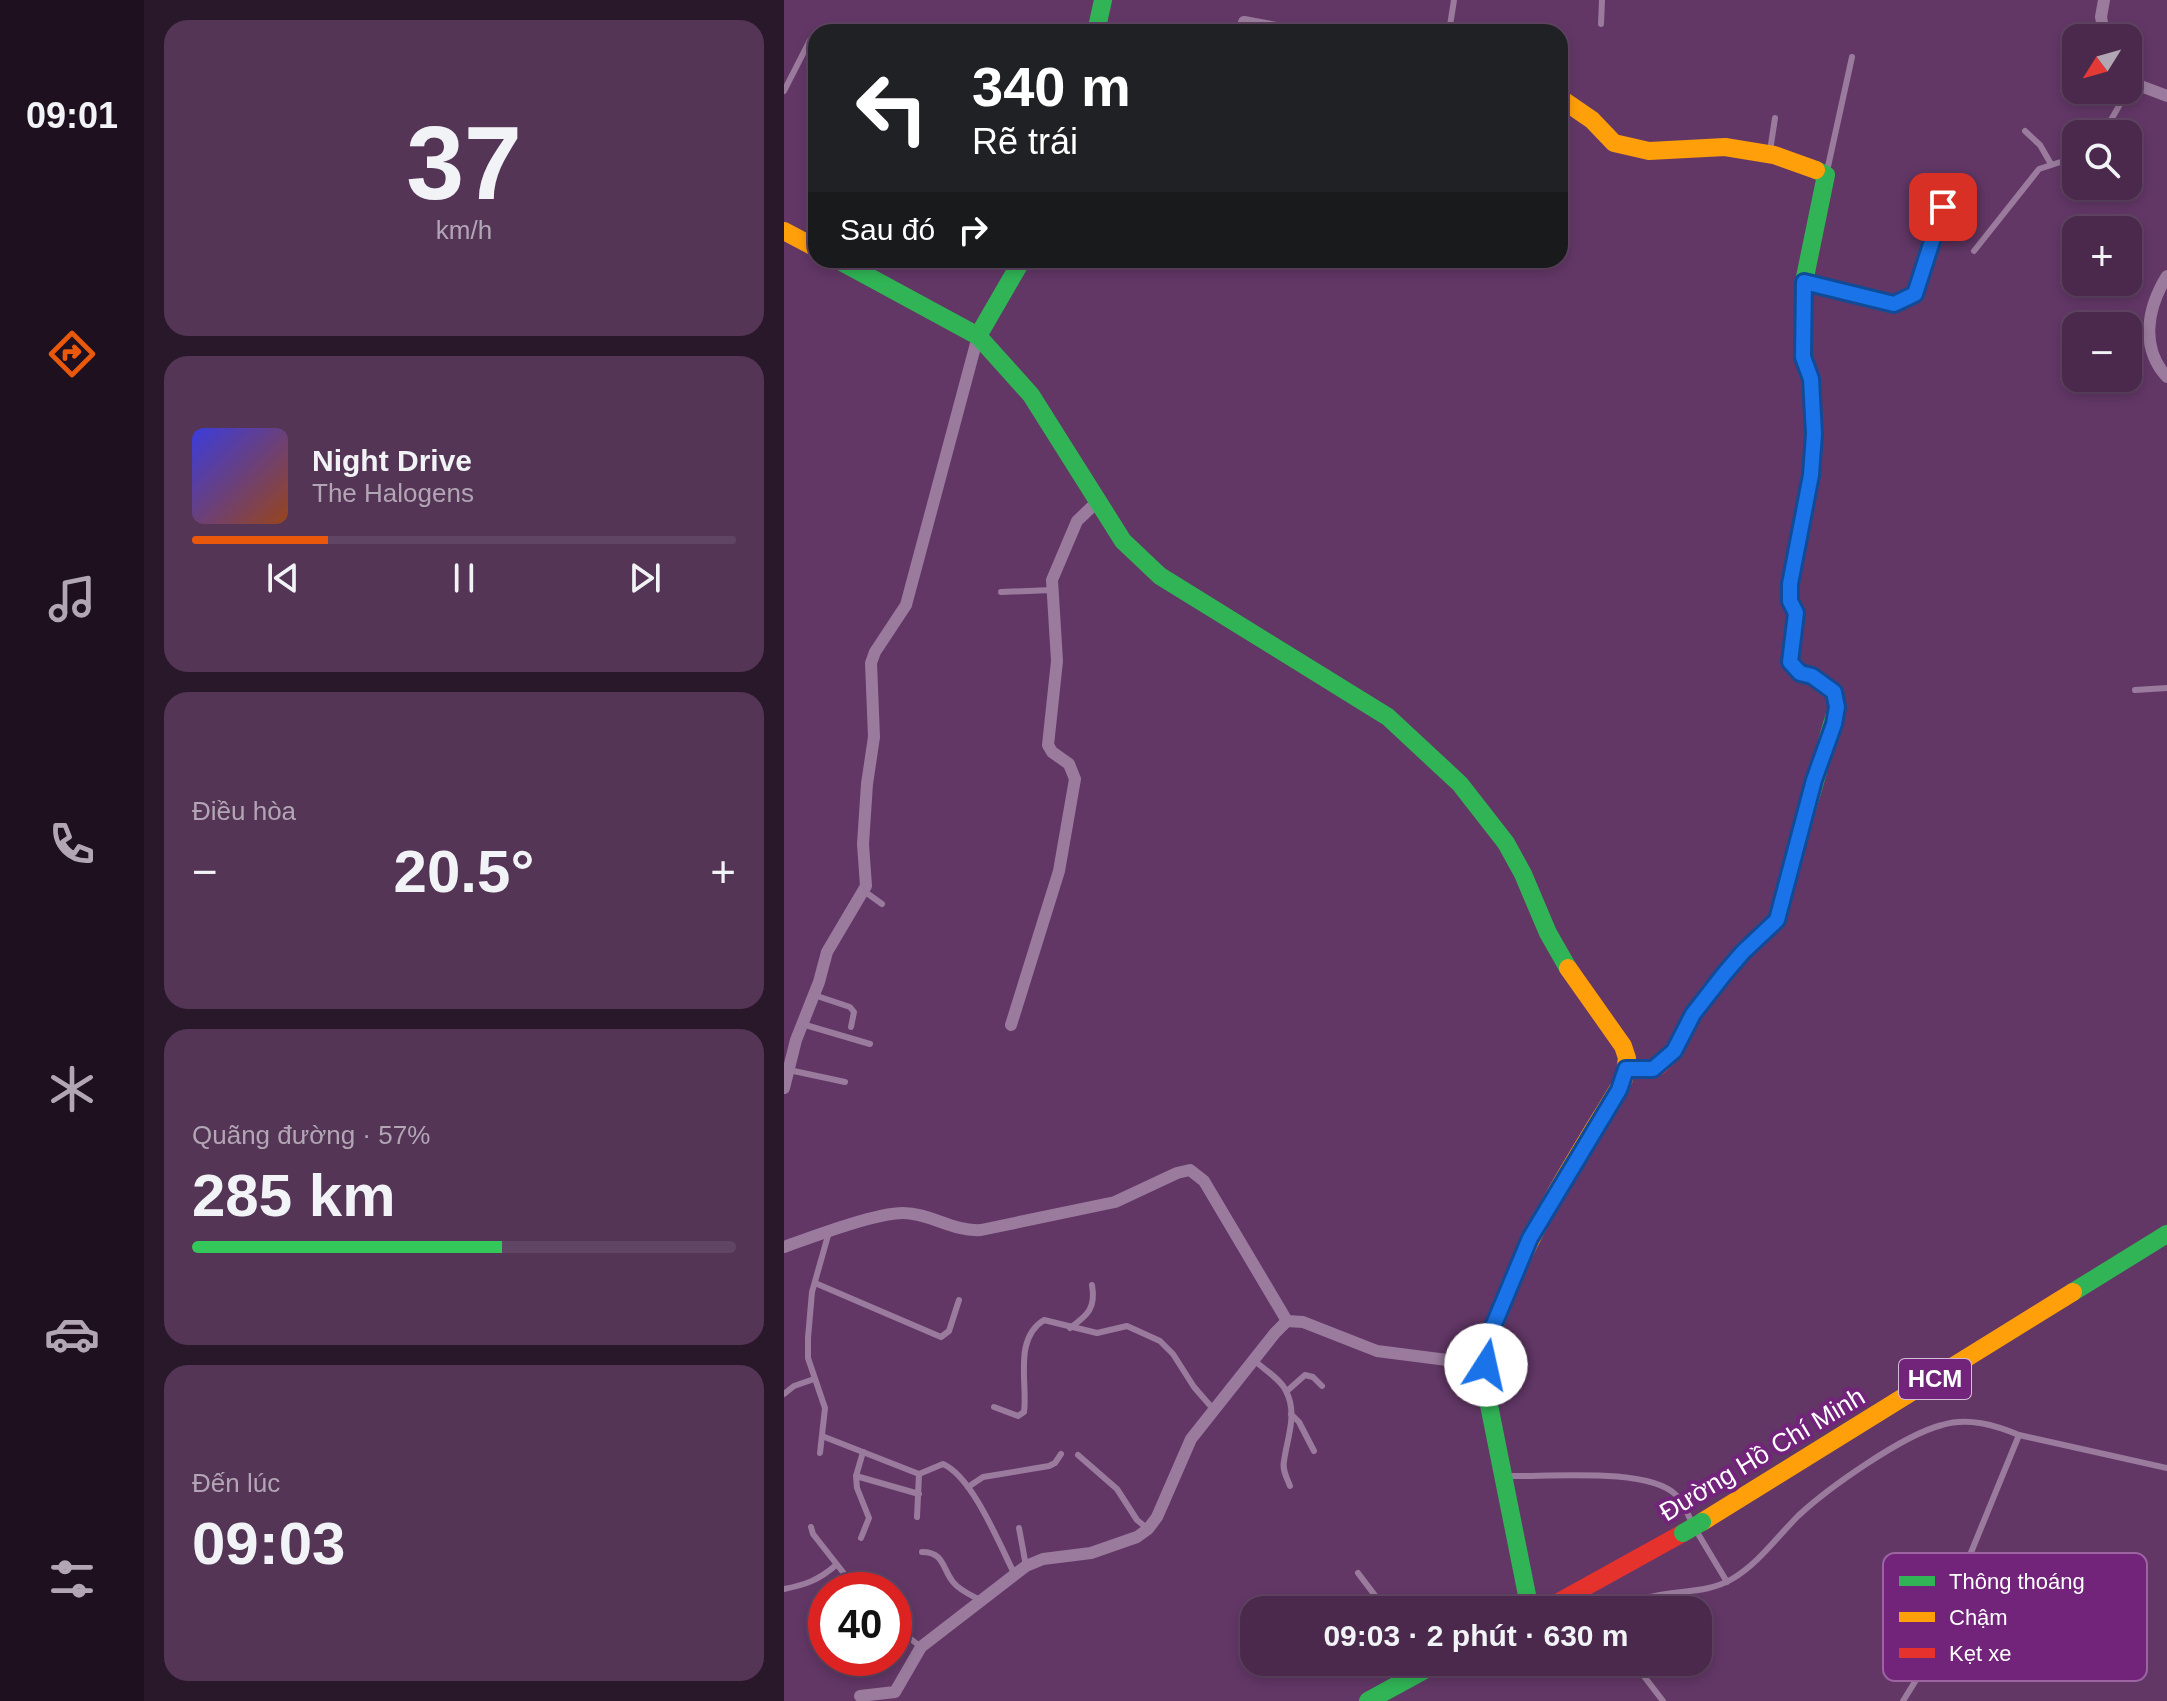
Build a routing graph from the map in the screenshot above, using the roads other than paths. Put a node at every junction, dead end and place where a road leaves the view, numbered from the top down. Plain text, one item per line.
1 (1103, 0) edge
2 (1454, 0) edge
3 (1602, 0) edge
4 (2104, 0) edge
5 (1244, 22) dead end
6 (1098, 24) edge
7 (1255, 24) edge
8 (1450, 24) edge
9 (1601, 24) dead end
10 (2102, 24) edge
11 (808, 44) edge
12 (1852, 57) dead end
13 (2142, 87) edge
14 (784, 91) edge
15 (2167, 96) edge
16 (1568, 104) edge
17 (1775, 118) dead end
18 (2025, 131) dead end
19 (1769, 154) junction
20 (2062, 161) edge
21 (2051, 164) junction
22 (1826, 175) junction
23 (1943, 207) dead end
24 (784, 231) edge
25 (808, 244) edge
26 (1974, 251) dead end
27 (853, 268) edge
28 (1017, 268) edge
29 (2167, 276) edge
30 (1804, 282) junction
31 (978, 336) junction
32 (2167, 377) edge
33 (1099, 500) junction
34 (1052, 590) junction
35 (1001, 592) dead end
36 (2167, 688) edge
37 (2135, 690) dead end
38 (864, 891) junction
39 (882, 904) dead end
40 (814, 995) junction
41 (802, 1024) junction
42 (1011, 1025) dead end
43 (851, 1027) dead end
44 (870, 1044) dead end
45 (1626, 1069) junction
46 (789, 1070) junction
47 (845, 1082) dead end
48 (784, 1088) edge
49 (829, 1232) junction
50 (2167, 1234) edge
51 (784, 1247) edge
52 (815, 1283) junction
53 (1092, 1285) dead end
54 (959, 1300) dead end
55 (1287, 1321) junction
56 (1070, 1328) junction
57 (1254, 1360) junction
58 (1486, 1365) junction
59 (814, 1379) junction
60 (1322, 1386) dead end
61 (1287, 1391) junction
62 (784, 1394) edge
63 (994, 1407) dead end
64 (1214, 1410) junction
65 (1291, 1414) junction
66 (2019, 1435) junction
67 (822, 1436) junction
68 (1314, 1451) dead end
69 (863, 1452) junction
70 (820, 1453) dead end
71 (1061, 1454) dead end
72 (1078, 1455) dead end
73 (2167, 1468) edge
74 (919, 1474) junction
75 (1503, 1475) junction
76 (856, 1476) junction
77 (1290, 1486) dead end
78 (968, 1487) junction
79 (919, 1494) junction
80 (917, 1517) dead end
81 (811, 1527) dead end
82 (1019, 1528) dead end
83 (1148, 1529) junction
84 (861, 1538) dead end
85 (922, 1552) dead end
86 (1971, 1553) edge
87 (836, 1565) junction
88 (1026, 1566) junction
89 (842, 1572) edge
90 (1358, 1573) dead end
91 (1015, 1575) junction
92 (1727, 1582) junction
93 (784, 1589) edge
94 (1375, 1596) edge
95 (1527, 1596) edge
96 (1568, 1596) edge
97 (1653, 1596) edge
98 (982, 1601) junction
99 (912, 1640) edge
100 (921, 1647) junction
101 (1409, 1676) edge
102 (1644, 1676) edge
103 (1915, 1681) edge
104 (860, 1696) dead end
105 (1368, 1701) edge
106 (1663, 1701) edge
107 (1903, 1701) edge

1 - 6 main road
2 - 8 lane
3 - 9 lane
4 - 10 street
5 - 7 street
11 - 14 lane
12 - 22 lane
13 - 15 street
16 - 19 main road
17 - 19 lane
18 - 21 lane
19 - 22 main road
20 - 21 lane
21 - 26 lane
22 - 30 main road
23 - 30 lane
24 - 25 main road
27 - 31 main road
28 - 31 main road
29 - 32 street
30 - 45 main road
31 - 33 main road
31 - 38 street
33 - 34 street
33 - 45 main road
34 - 35 lane
34 - 42 street
36 - 37 lane
38 - 39 lane
38 - 40 street
40 - 41 street
40 - 43 lane
41 - 44 lane
41 - 46 street
45 - 58 main road
46 - 47 lane
46 - 48 street
49 - 51 street
49 - 52 lane
49 - 55 street
50 - 96 main road, Đường Hồ Chí Minh / HCM, bridge
52 - 54 lane
52 - 59 lane
53 - 56 lane
55 - 57 street
55 - 58 street
56 - 63 lane
56 - 64 lane
57 - 61 lane
57 - 64 street
58 - 75 main road
59 - 62 lane
59 - 67 lane
60 - 61 lane
61 - 65 lane
64 - 83 street
65 - 68 lane
65 - 77 lane
66 - 73 lane
66 - 86 lane
66 - 92 lane
67 - 69 lane
67 - 70 lane
69 - 74 lane
69 - 76 lane
71 - 78 lane
72 - 83 lane
74 - 78 lane
74 - 79 lane
75 - 92 lane
75 - 95 main road
76 - 79 lane
76 - 84 lane
78 - 91 lane
79 - 80 lane
81 - 87 lane
82 - 88 lane
83 - 88 street
85 - 98 lane
87 - 89 lane
87 - 93 lane
88 - 91 street
90 - 94 lane
91 - 98 street
92 - 97 lane
98 - 100 street
99 - 100 lane
100 - 104 street
101 - 105 main road
102 - 106 lane
103 - 107 lane

